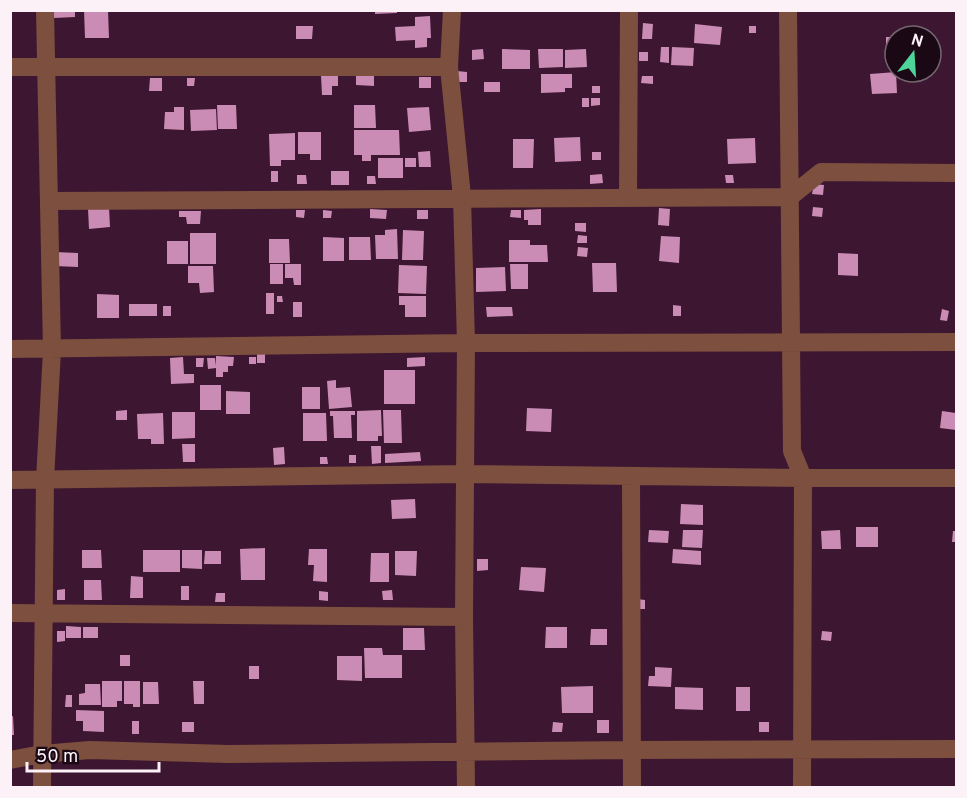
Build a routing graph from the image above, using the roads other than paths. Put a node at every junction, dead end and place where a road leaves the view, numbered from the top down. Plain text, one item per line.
1 (45, 10) edge
2 (452, 10) edge
3 (629, 10) edge
4 (788, 10) edge
5 (10, 67) edge
6 (46, 67) junction
7 (449, 67) junction
8 (957, 173) edge
9 (462, 197) junction
10 (628, 197) junction
11 (790, 197) junction
12 (49, 201) junction
13 (957, 342) edge
14 (466, 343) junction
15 (792, 343) junction
16 (10, 349) edge
17 (52, 350) junction
18 (465, 474) junction
19 (631, 476) junction
20 (803, 478) junction
21 (957, 478) edge
22 (10, 480) edge
23 (45, 480) junction
24 (10, 613) edge
25 (44, 614) junction
26 (464, 617) junction
27 (803, 749) junction
28 (957, 749) edge
29 (632, 750) junction
30 (466, 752) junction
31 (42, 754) junction
32 (10, 760) edge
33 (42, 788) edge
34 (466, 788) edge
35 (632, 788) edge
36 (802, 788) edge

1 - 6 street
2 - 7 street
3 - 10 street
4 - 11 street
5 - 6 street
6 - 7 street
6 - 12 street
7 - 9 street
8 - 11 street
9 - 10 street
9 - 12 street
9 - 14 street
10 - 11 street
11 - 15 street
12 - 17 street
13 - 15 street
14 - 15 street
14 - 17 street
14 - 18 street
15 - 20 street
16 - 17 street
17 - 23 street
18 - 19 street
18 - 23 street
18 - 26 street
19 - 20 street
19 - 29 street
20 - 21 street
20 - 27 street
22 - 23 street
23 - 25 street
24 - 25 street
25 - 26 street
25 - 31 street
26 - 30 street
27 - 28 street
27 - 29 street
27 - 36 street
29 - 30 street
29 - 35 street
30 - 31 street
30 - 34 street
31 - 32 street
31 - 33 street

